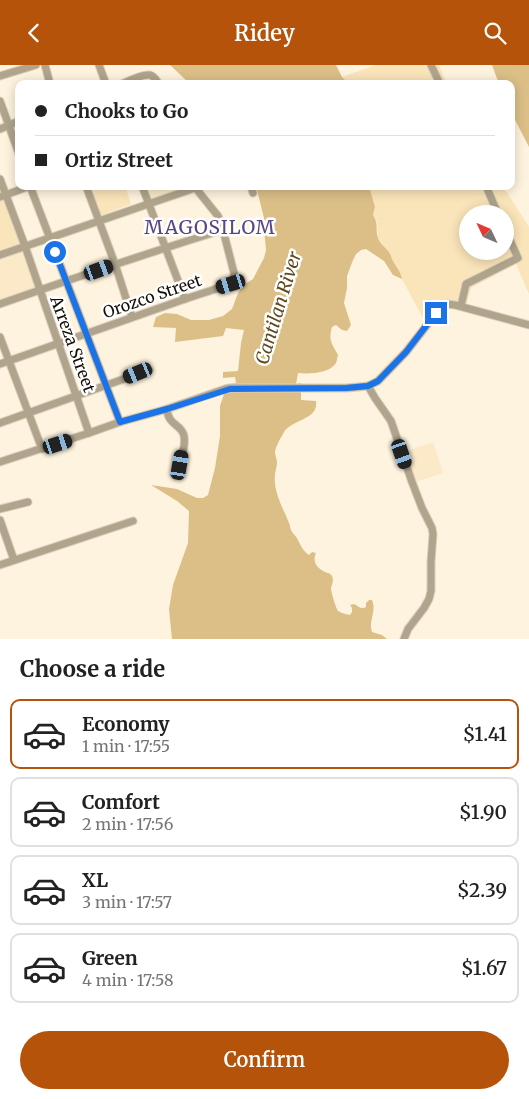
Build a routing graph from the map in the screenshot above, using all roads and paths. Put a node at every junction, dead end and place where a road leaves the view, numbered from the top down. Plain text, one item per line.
1 (36, 65) edge
2 (45, 65) edge
3 (99, 65) edge
4 (431, 65) edge
5 (0, 76) edge
6 (49, 80) edge
7 (105, 80) edge
8 (132, 80) edge
9 (156, 80) edge
10 (438, 80) edge
11 (0, 101) edge
12 (15, 123) edge
13 (8, 126) junction
14 (0, 129) edge
15 (15, 144) edge
16 (0, 179) edge
17 (19, 190) edge
18 (32, 190) edge
19 (87, 190) edge
20 (144, 190) edge
21 (186, 190) edge
22 (197, 190) edge
23 (488, 190) edge
24 (3, 196) edge
25 (149, 203) junction
26 (494, 205) edge
27 (99, 221) junction
28 (222, 229) junction
29 (50, 237) junction
30 (25, 246) junction
31 (166, 248) junction
32 (514, 249) edge
33 (0, 255) edge
34 (514, 260) edge
35 (514, 260) edge
36 (115, 264) junction
37 (67, 282) junction
38 (39, 290) junction
39 (185, 299) junction
40 (0, 304) edge
41 (462, 307) junction
42 (132, 317) junction
43 (529, 325) edge
44 (86, 333) junction
45 (0, 337) edge
46 (58, 343) junction
47 (8, 361) junction
48 (0, 364) edge
49 (149, 370) dead end
50 (106, 386) junction
51 (368, 386) junction
52 (77, 396) junction
53 (167, 409) junction
54 (29, 413) junction
55 (120, 422) junction
56 (0, 423) edge
57 (90, 433) junction
58 (42, 449) junction
59 (0, 463) edge
60 (180, 465) dead end
61 (28, 501) dead end
62 (0, 509) edge
63 (0, 520) edge
64 (133, 521) dead end
65 (14, 560) junction
66 (0, 565) edge
67 (404, 639) edge

1 - 5 street
2 - 6 street
3 - 7 street
4 - 10 street
8 - 9 street
11 - 13 street
12 - 13 street
13 - 14 street
13 - 15 street
16 - 24 street, Arreza Street
17 - 24 street
18 - 29 street
19 - 27 street
20 - 25 street
21 - 25 street
22 - 28 street
23 - 26 street
24 - 30 street, Arreza Street
25 - 27 street
25 - 31 street
27 - 29 street
27 - 36 street
28 - 31 street
28 - 39 street, Orozco Street
29 - 30 street
29 - 37 street
30 - 33 street
30 - 38 street, Arreza Street
31 - 36 street
31 - 39 street
32 - 35 street
34 - 41 street
36 - 37 street
36 - 42 street
37 - 38 street
37 - 44 street
38 - 40 street
38 - 46 street, Arreza Street
39 - 42 street, Orozco Street
41 - 43 street
41 - 51 street
42 - 44 street, Orozco Street
44 - 46 street, Orozco Street
44 - 50 street
45 - 47 street
46 - 47 street, Orozco Street
46 - 52 street, Arreza Street
47 - 48 street, Orozco Street
47 - 54 street
49 - 50 street
50 - 52 street
50 - 55 street
51 - 53 street
51 - 67 street
52 - 54 street
52 - 57 street, Arreza Street
53 - 55 street
53 - 60 street
54 - 56 street
54 - 58 street
55 - 57 street
57 - 58 street
58 - 59 street
61 - 62 street
63 - 65 street
64 - 65 street
65 - 66 street

